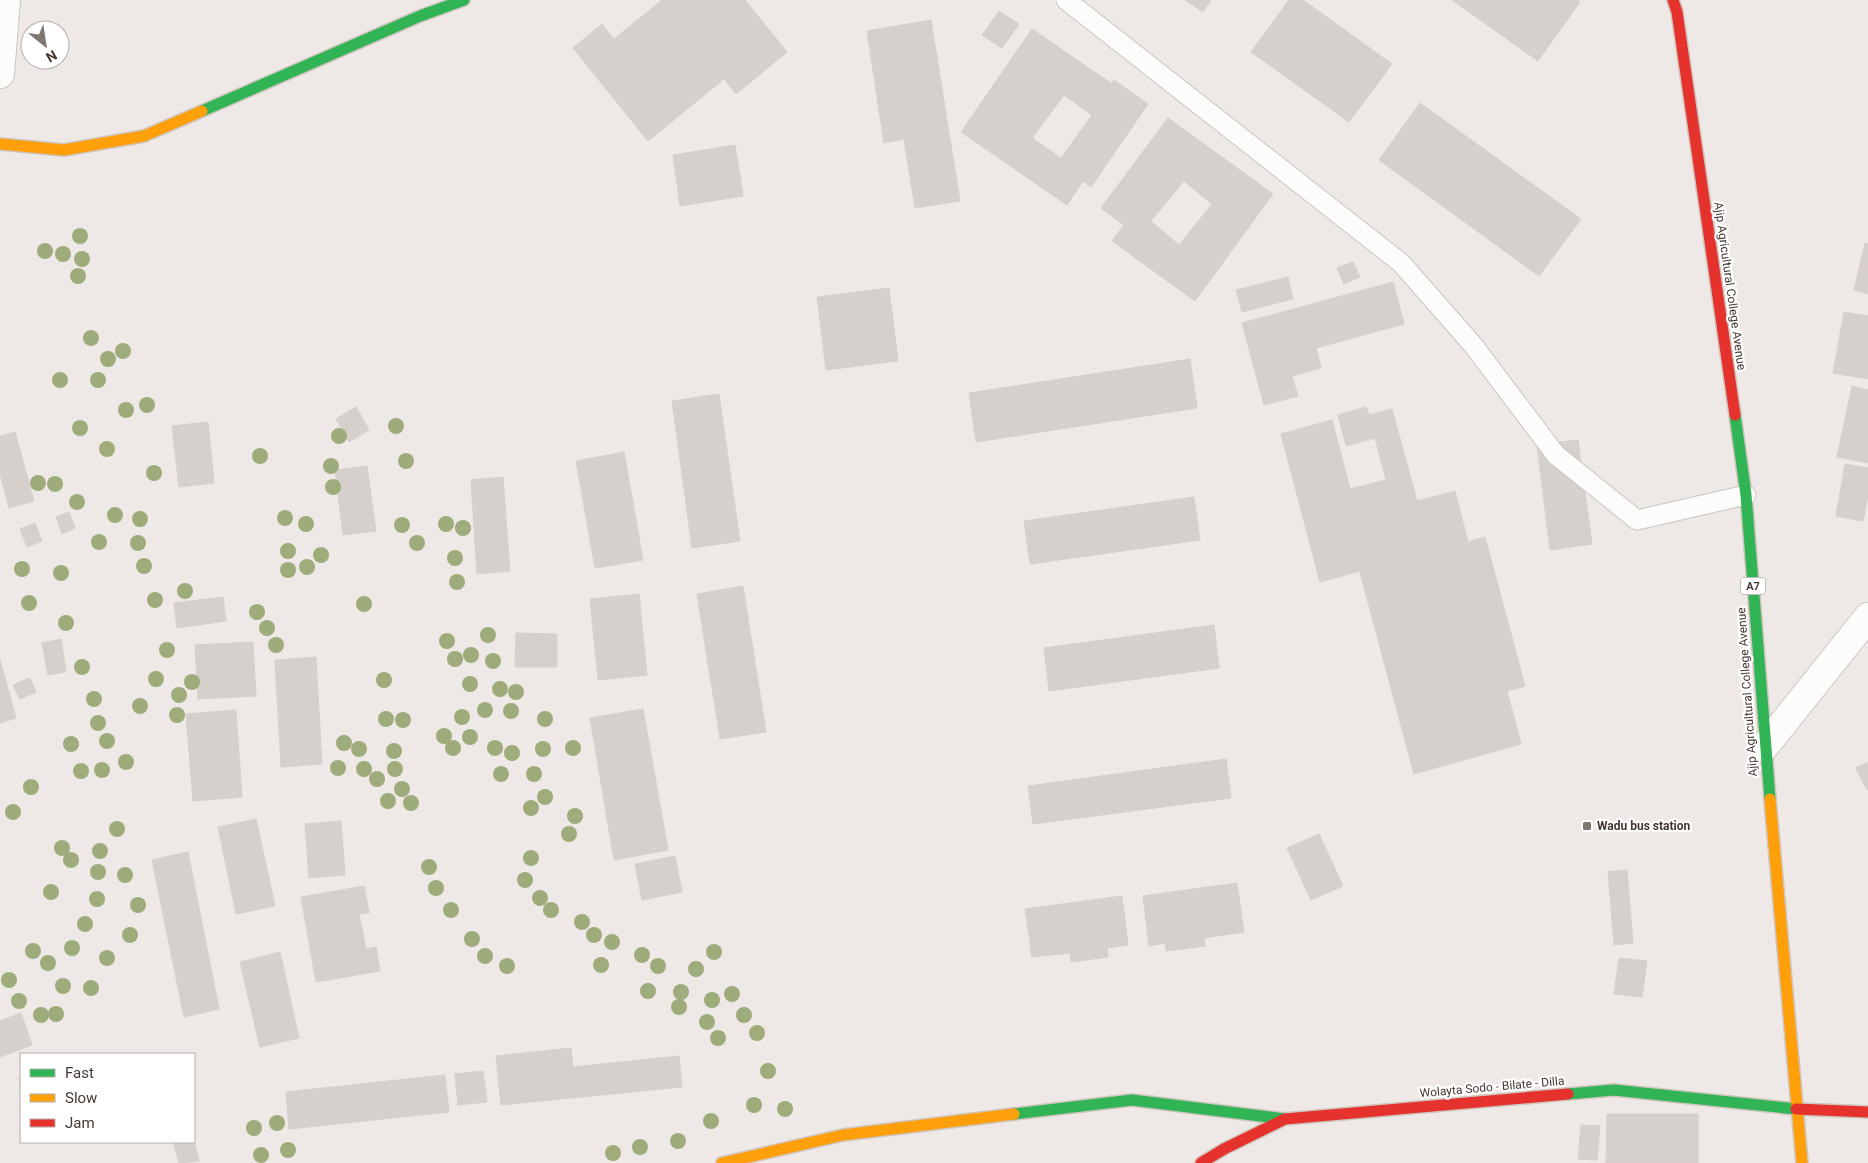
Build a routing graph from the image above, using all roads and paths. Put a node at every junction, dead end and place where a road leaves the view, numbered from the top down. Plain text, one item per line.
1 (6, 0) edge
2 (464, 0) edge
3 (1066, 0) edge
4 (1673, 0) edge
5 (1678, 6) edge
6 (0, 74) edge
7 (0, 144) edge
8 (1746, 495) junction
9 (1868, 618) edge
10 (1765, 746) junction
11 (1796, 1109) junction
12 (1868, 1112) edge
13 (1285, 1119) junction
14 (1224, 1149) junction
15 (722, 1163) edge
16 (1201, 1163) edge
17 (1227, 1163) edge
18 (1802, 1163) edge

1 - 6 street
2 - 7 main road
3 - 8 lane
4 - 5 main road, A7
5 - 8 main road, Ajip Agricultural College Avenue / A7
8 - 10 main road, Ajip Agricultural College Avenue / A7
9 - 10 street
10 - 11 main road, Ajip Agricultural College Avenue / A7
11 - 12 main road, Wolayta Sodo - Bilate - Dilla
11 - 13 main road, Wolayta Sodo - Bilate - Dilla
11 - 18 main road, Ajip Agricultural College Avenue / A7
13 - 14 main road, Wolayta Sodo - Bilate - Dilla
13 - 15 main road
14 - 16 main road, Wolayta Sodo - Bilate - Dilla
14 - 17 main road

